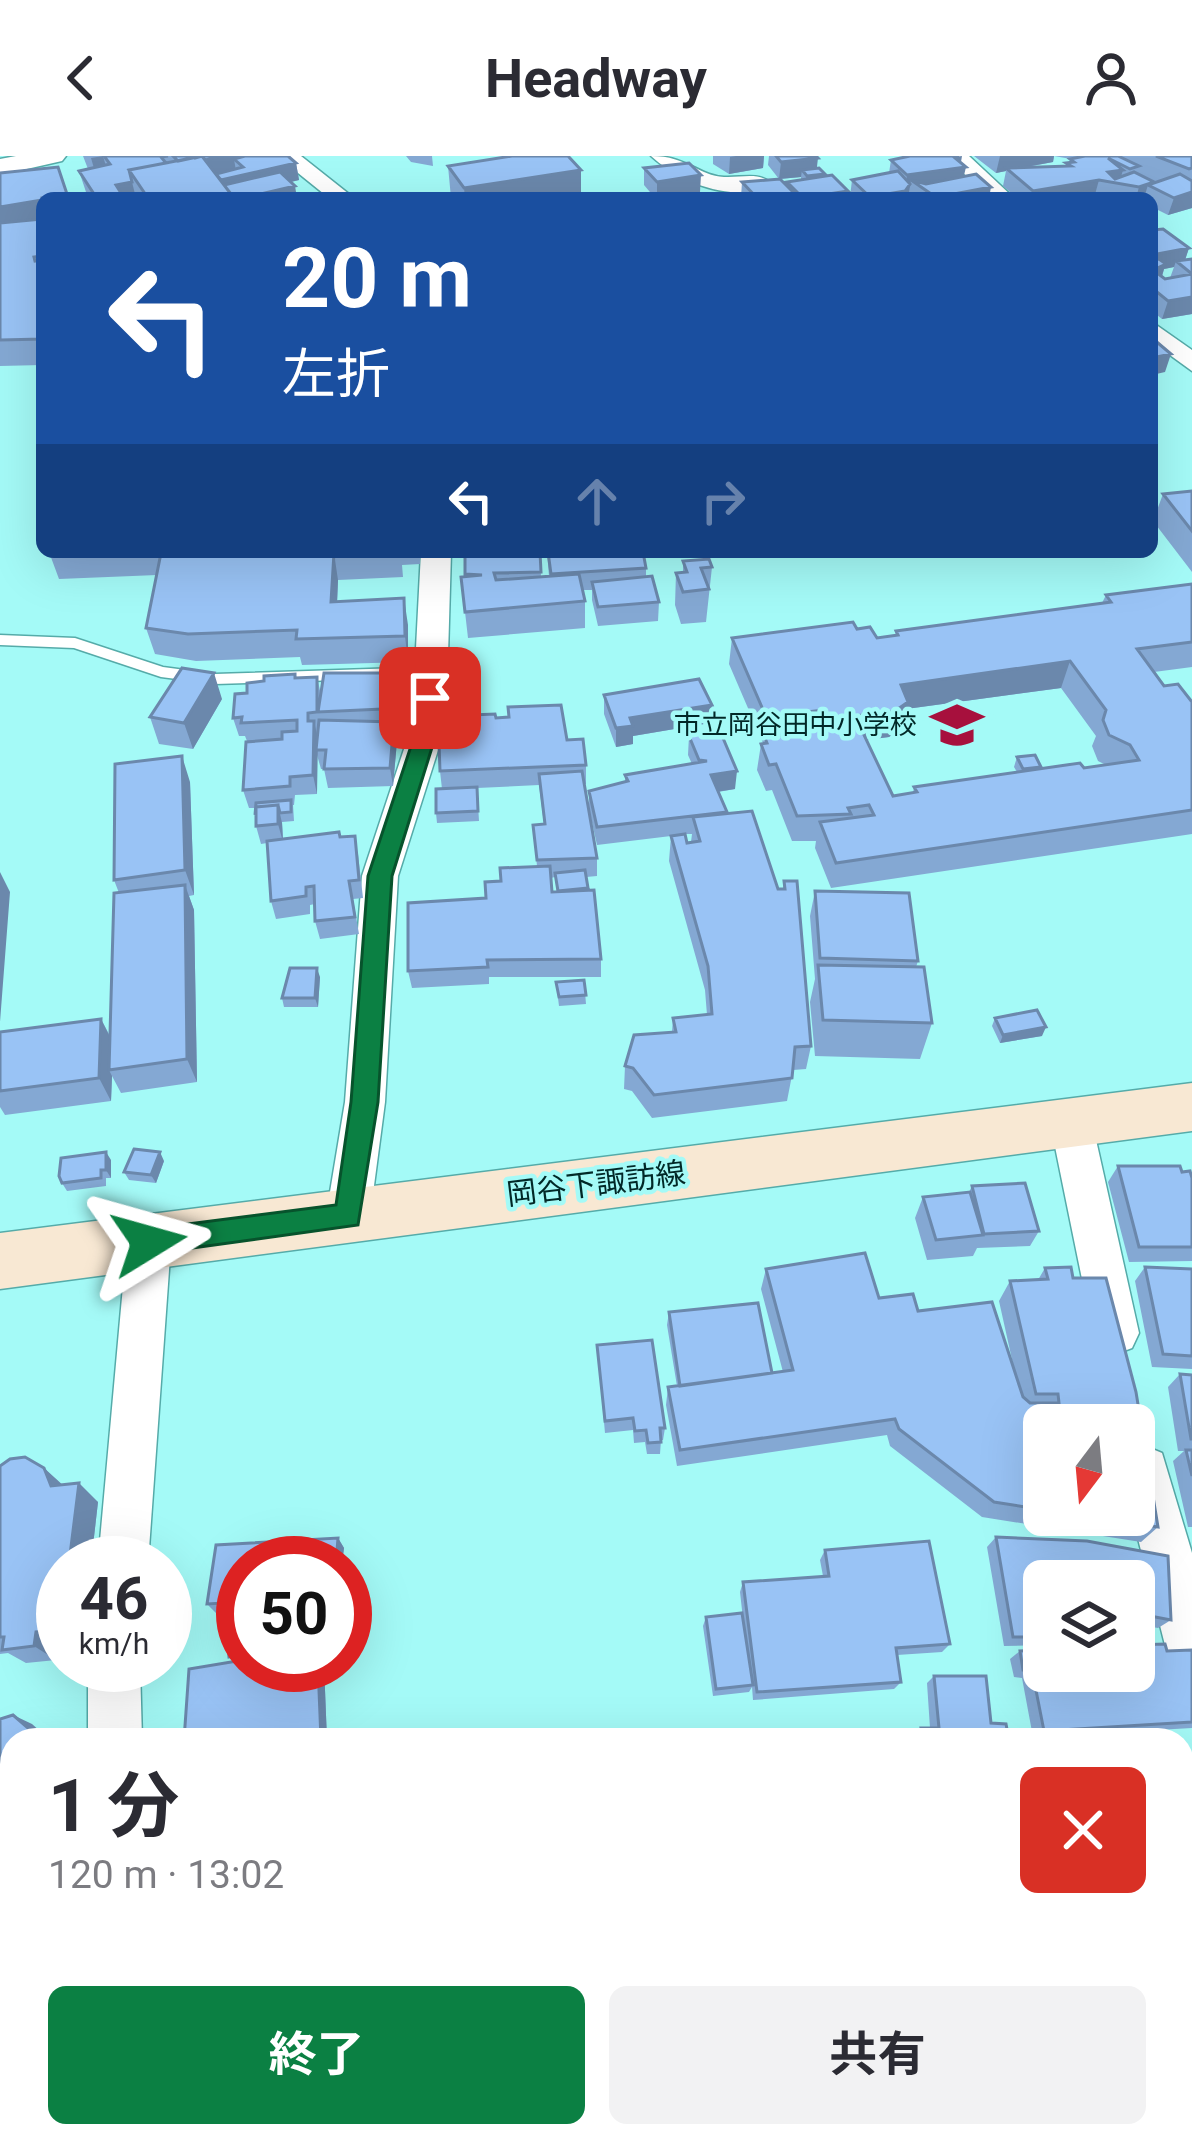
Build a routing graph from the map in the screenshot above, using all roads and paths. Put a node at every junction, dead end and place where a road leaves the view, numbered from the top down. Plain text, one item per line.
1 (53, 156) edge
2 (288, 156) edge
3 (662, 156) edge
4 (956, 156) edge
5 (0, 167) edge
6 (759, 182) edge
7 (335, 192) edge
8 (996, 192) edge
9 (1192, 321) edge
10 (1158, 327) edge
11 (1158, 333) edge
12 (1192, 363) edge
13 (436, 558) edge
14 (0, 640) edge
15 (431, 672) junction
16 (1192, 1107) edge
17 (1072, 1122) junction
18 (348, 1216) junction
19 (149, 1242) junction
20 (0, 1261) edge
21 (125, 1536) edge
22 (1192, 1649) edge
23 (114, 1692) edge
24 (115, 1728) edge

1 - 5 street
2 - 7 street
3 - 6 street
4 - 8 street
9 - 10 street
11 - 12 street
13 - 15 street
14 - 15 lane
15 - 18 street
16 - 17 main road, 岡谷下諏訪線
17 - 18 main road, 岡谷下諏訪線
17 - 22 street
18 - 19 main road, 岡谷下諏訪線
19 - 20 main road, 岡谷下諏訪線
19 - 21 street
23 - 24 street

